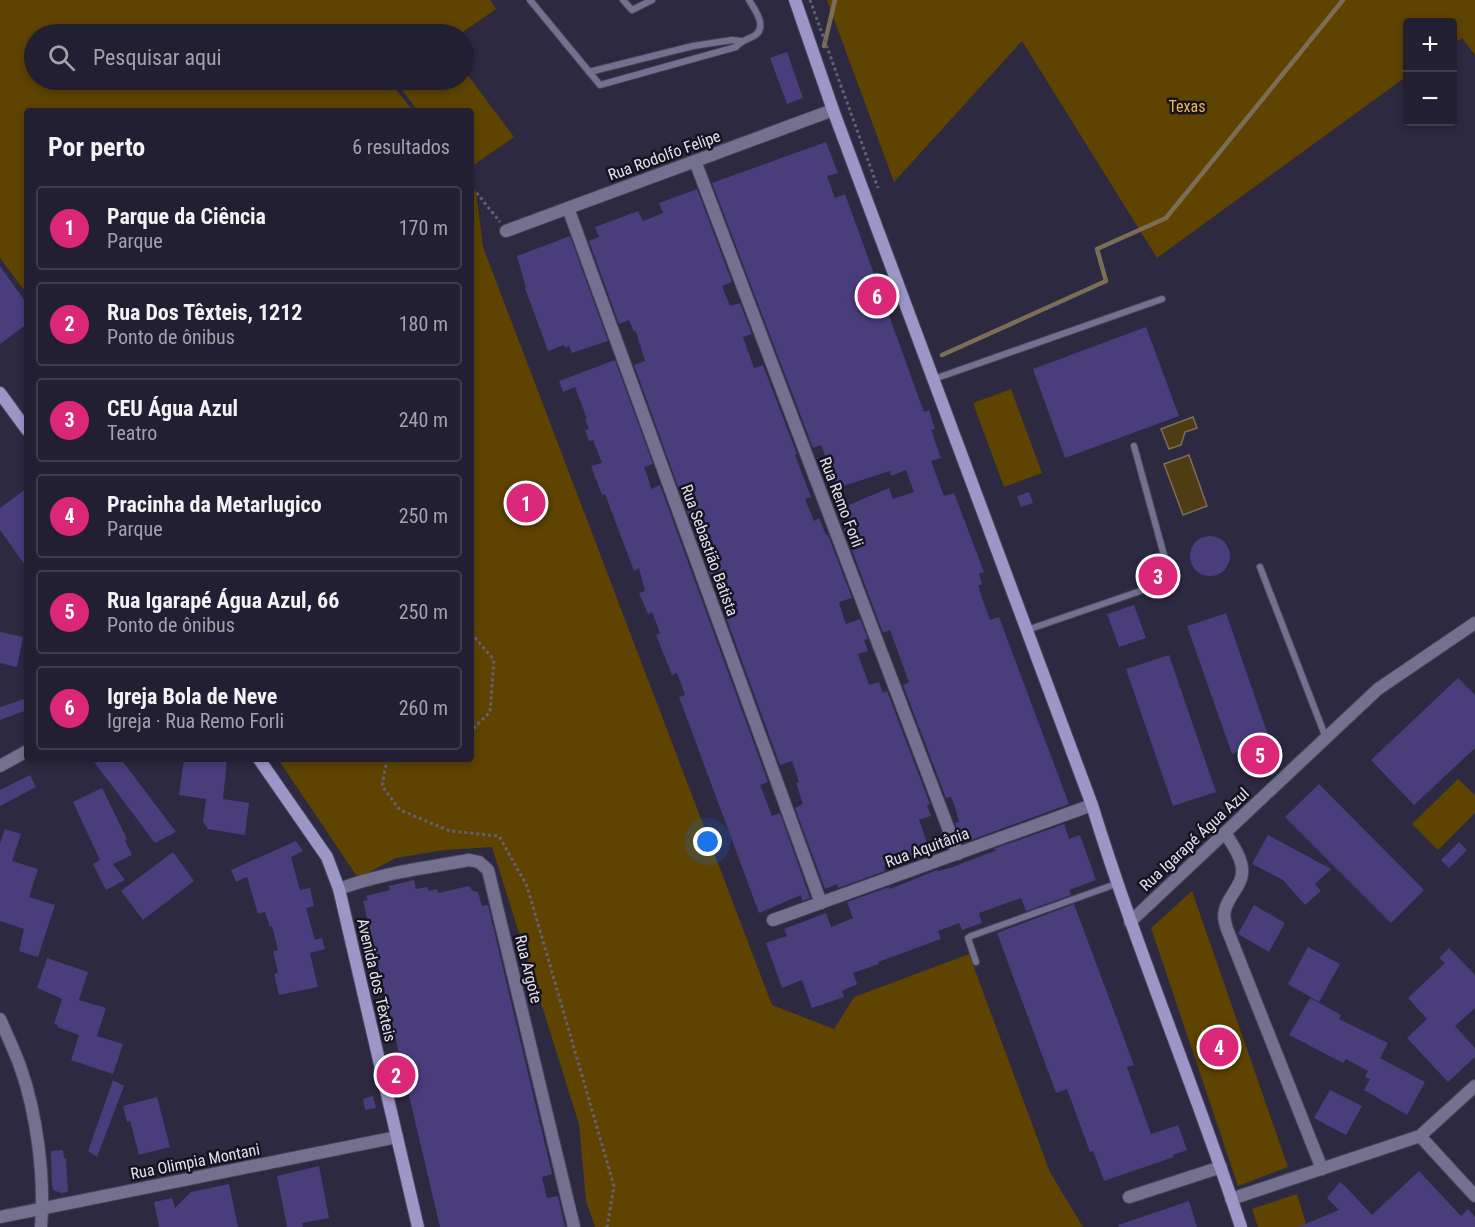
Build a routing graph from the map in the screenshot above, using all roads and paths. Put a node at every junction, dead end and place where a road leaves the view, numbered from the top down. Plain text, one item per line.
1 (530, 0) edge
2 (624, 0) edge
3 (652, 0) edge
4 (749, 0) edge
5 (795, 0) edge
6 (738, 44) junction
7 (589, 72) junction
8 (833, 110) junction
9 (695, 161) junction
10 (474, 192) edge
11 (568, 208) junction
12 (506, 231) joint
13 (1162, 299) dead end
14 (933, 379) junction
15 (0, 393) edge
16 (24, 426) edge
17 (1134, 446) dead end
18 (1260, 567) dead end
19 (1475, 622) edge
20 (1026, 630) junction
21 (474, 637) edge
22 (474, 728) edge
23 (1326, 738) junction
24 (24, 753) edge
25 (261, 762) edge
26 (386, 762) edge
27 (0, 766) edge
28 (1092, 805) junction
29 (1226, 833) junction
30 (958, 854) junction
31 (1116, 884) junction
32 (339, 889) junction
33 (821, 903) junction
34 (773, 920) dead end
35 (1130, 922) junction
36 (976, 962) dead end
37 (0, 1019) edge
38 (1475, 1086) edge
39 (1420, 1136) junction
40 (397, 1137) junction
41 (1221, 1167) junction
42 (1323, 1169) junction
43 (1475, 1196) edge
44 (1129, 1197) dead end
45 (1232, 1199) junction
46 (42, 1208) junction
47 (0, 1217) edge
48 (41, 1227) edge
49 (418, 1227) edge
50 (574, 1227) edge
51 (607, 1227) edge
52 (1241, 1227) edge

1 - 7 lane
2 - 3 lane
4 - 6 lane
5 - 8 main road
6 - 7 lane
6 - 7 lane
8 - 9 street, Rua Rodolfo Felipe
8 - 14 main road
9 - 11 street, Rua Rodolfo Felipe
9 - 30 street, Rua Remo Forli
10 - 12 path
11 - 12 street, Rua Rodolfo Felipe
11 - 33 street, Rua Sebastião Batista
13 - 14 lane
14 - 20 main road
15 - 16 main road
17 - 20 lane
18 - 23 lane
19 - 23 street, Rua Igarapé Água Azul
20 - 28 main road
21 - 22 path
23 - 29 street, Rua Igarapé Água Azul
24 - 27 street
25 - 32 main road, Avenida dos Têxteis
26 - 51 path
28 - 30 street, Rua Aquitânia
28 - 31 main road
29 - 35 street, Rua Igarapé Água Azul
29 - 42 street
30 - 33 street, Rua Aquitânia
31 - 35 main road
31 - 36 lane
32 - 40 main road, Avenida dos Têxteis
32 - 50 street, Rua Argote
33 - 34 street, Rua Aquitânia
35 - 41 main road
37 - 46 street
38 - 39 street
39 - 42 street
39 - 43 street
40 - 46 street, Rua Olimpia Montani
40 - 49 main road, Avenida dos Têxteis
41 - 44 street
41 - 45 main road
42 - 45 street
45 - 52 main road
46 - 47 street, Rua Olimpia Montani
46 - 48 street

